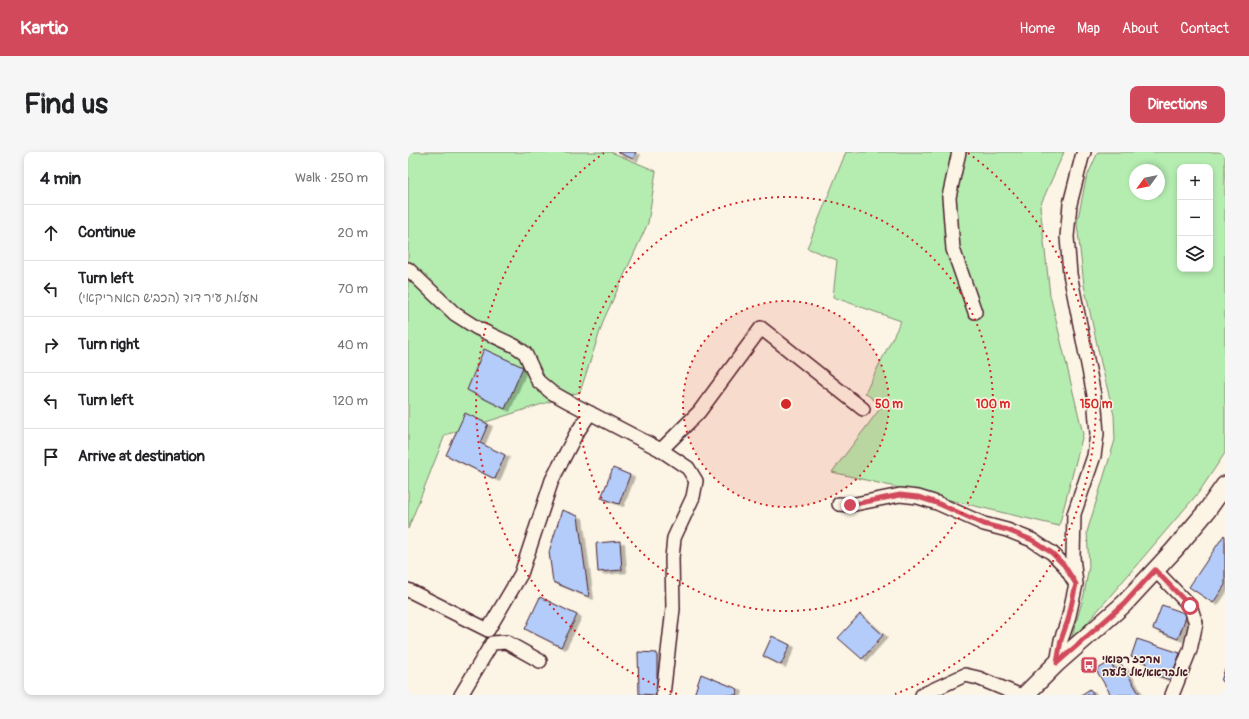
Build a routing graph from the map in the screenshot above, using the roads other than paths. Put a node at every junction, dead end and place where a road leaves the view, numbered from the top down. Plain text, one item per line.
1 (959, 152) edge
2 (1084, 152) edge
3 (408, 269) edge
4 (975, 312) dead end
5 (863, 409) dead end
6 (590, 413) junction
7 (661, 450) junction
8 (1225, 485) edge
9 (839, 504) dead end
10 (1155, 570) junction
11 (1076, 584) junction
12 (408, 590) edge
13 (490, 637) junction
14 (540, 661) dead end
15 (1057, 663) junction
16 (461, 695) edge
17 (663, 695) edge
18 (922, 695) edge
19 (1019, 695) edge
20 (1026, 695) edge
21 (1172, 695) edge

1 - 4 street
2 - 11 street
3 - 6 street
5 - 7 street
6 - 7 street
6 - 13 street
7 - 17 street
8 - 10 main road
9 - 11 street
10 - 15 main road
10 - 21 street
11 - 15 street
12 - 13 street
13 - 14 street
13 - 16 street
15 - 20 main road
18 - 19 street

